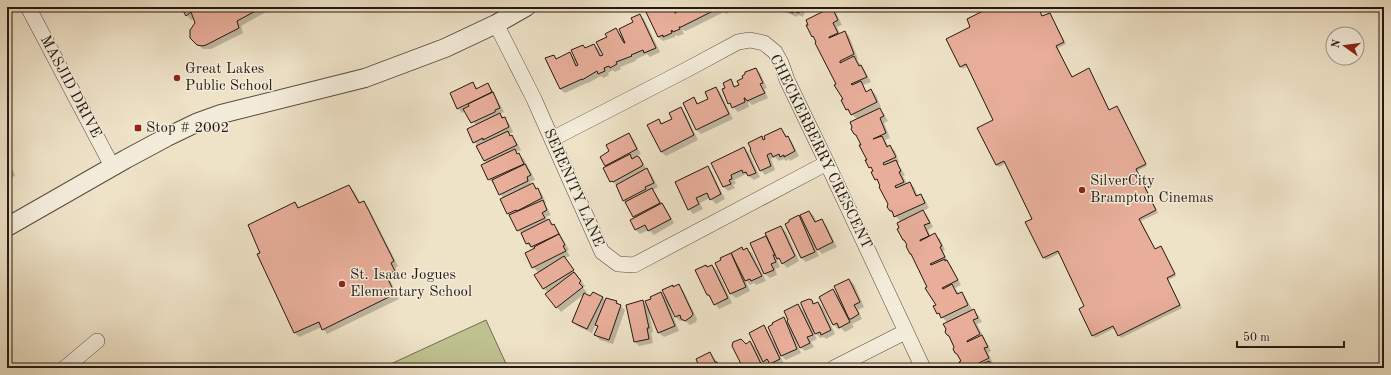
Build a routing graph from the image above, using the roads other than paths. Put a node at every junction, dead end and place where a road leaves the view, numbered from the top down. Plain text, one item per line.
1 (28, 7) edge
2 (526, 7) edge
3 (496, 24) junction
4 (552, 139) junction
5 (827, 163) junction
6 (112, 166) junction
7 (7, 227) edge
8 (905, 332) junction
9 (97, 342) dead end
10 (65, 368) edge
11 (834, 368) edge
12 (923, 368) edge

1 - 6 street, MASJID DRIVE
2 - 3 street
3 - 4 street, SERENITY LANE
3 - 6 street
4 - 5 street, CHECKERBERRY CRESCENT
4 - 5 street, SERENITY LANE
5 - 8 street, CHECKERBERRY CRESCENT
6 - 7 street
8 - 11 street
8 - 12 street, CHECKERBERRY CRESCENT
9 - 10 street

